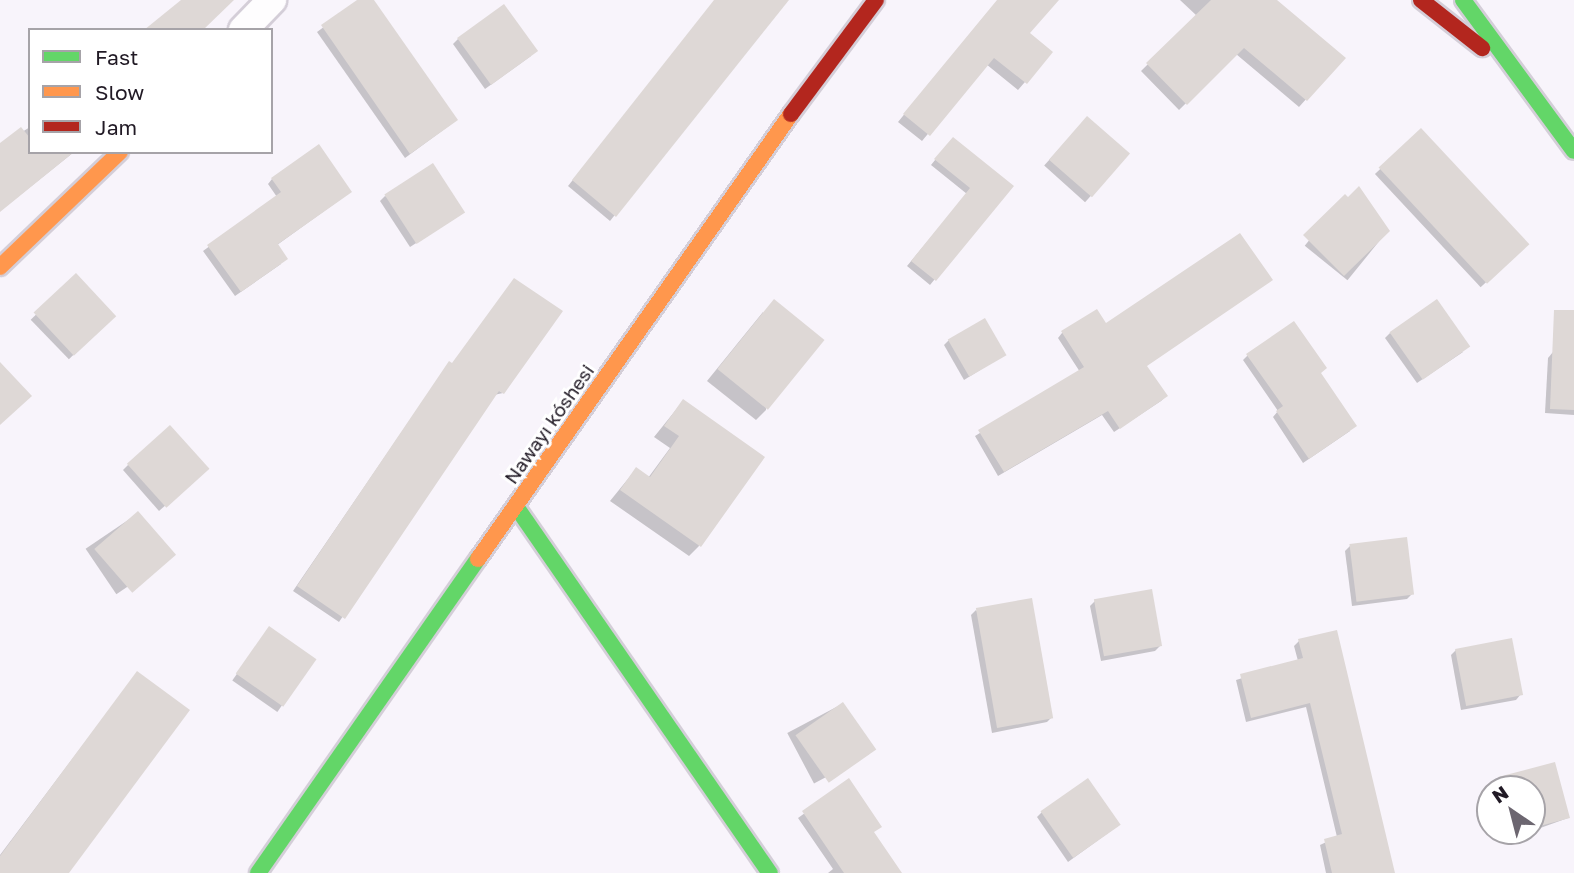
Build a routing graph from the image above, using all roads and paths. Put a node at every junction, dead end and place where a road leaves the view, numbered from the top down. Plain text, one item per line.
1 (272, 0) edge
2 (876, 0) edge
3 (1421, 0) edge
4 (1463, 0) edge
5 (245, 28) edge
6 (1511, 71) junction
7 (1574, 151) edge
8 (118, 154) edge
9 (0, 268) edge
10 (517, 508) junction
11 (258, 873) edge
12 (770, 873) edge

1 - 5 street
2 - 10 main road, Nawayı kóshesi
3 - 6 main road
4 - 6 main road
6 - 7 main road
8 - 9 main road
10 - 11 main road, Nawayı kóshesi
10 - 12 main road

